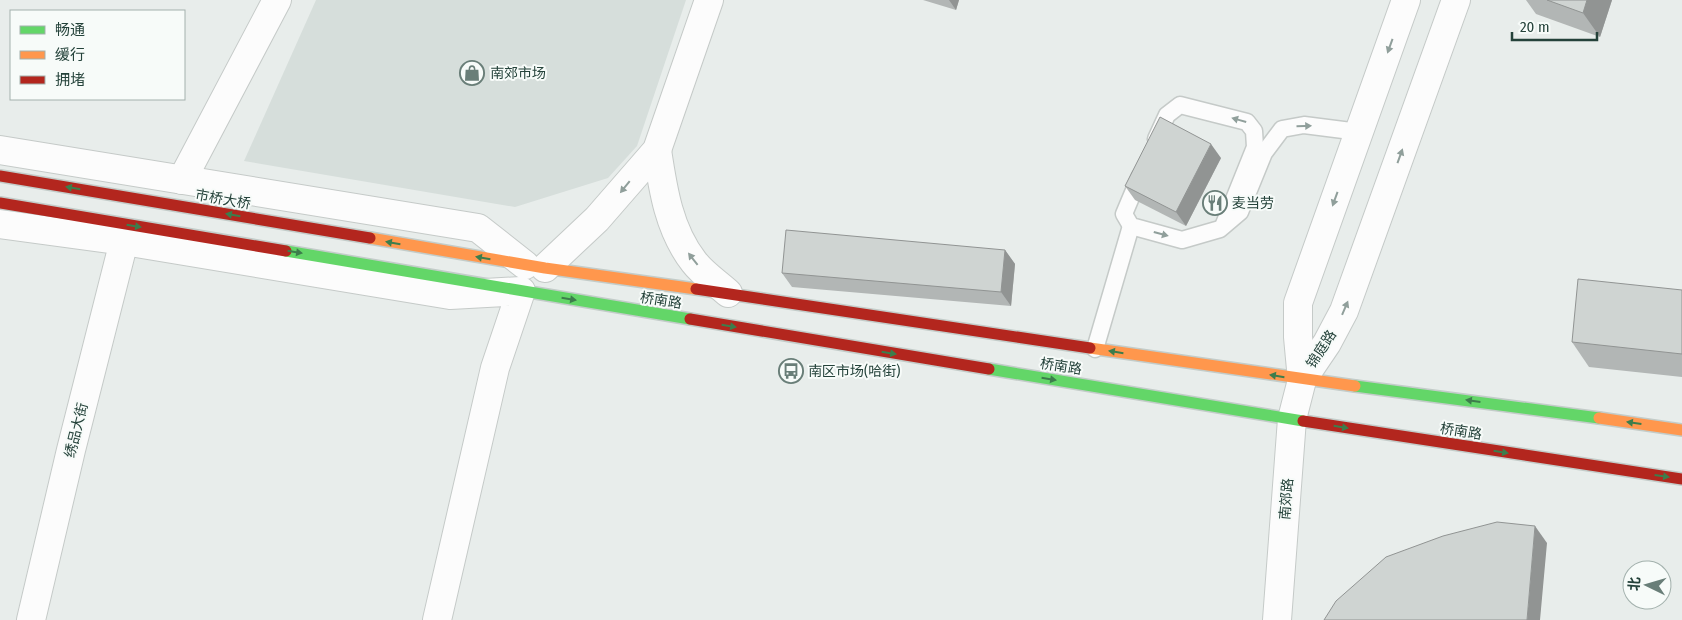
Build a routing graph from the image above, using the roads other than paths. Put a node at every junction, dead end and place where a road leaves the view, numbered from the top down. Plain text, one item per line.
1 (277, 0) edge
2 (708, 0) edge
3 (1406, 0) edge
4 (1456, 0) edge
5 (1359, 132) junction
6 (0, 150) edge
7 (657, 150) junction
8 (0, 176) edge
9 (182, 180) junction
10 (0, 203) edge
11 (0, 224) edge
12 (1224, 224) junction
13 (1131, 226) junction
14 (124, 241) junction
15 (441, 251) joint
16 (535, 267) junction
17 (520, 291) junction
18 (728, 293) junction
19 (1095, 348) junction
20 (1302, 380) junction
21 (1292, 420) junction
22 (1682, 430) edge
23 (1682, 479) edge
24 (30, 620) edge
25 (437, 620) edge
26 (1276, 620) edge

1 - 9 street
2 - 7 street
3 -> 5 street, 锦庭路
20 -> 4 street, 锦庭路
12 -> 5 lane
5 -> 20 street, 锦庭路
6 - 9 street
7 -> 16 street
18 -> 7 street
15 -> 8 main road, 市桥大桥
9 - 16 street
10 -> 17 main road, 桥南路
11 - 14 street
13 -> 12 lane
12 -> 13 lane
13 - 19 lane
14 - 17 street
14 - 24 street, 绣品大街
16 -> 15 main road, 桥南路
16 - 18 main road, 桥南路
17 -> 21 main road, 桥南路
17 - 25 street
18 - 19 main road, 桥南路
20 -> 19 main road, 桥南路
20 - 21 street, 南郊路
22 -> 20 main road, 桥南路
21 -> 23 main road, 桥南路
21 - 26 street, 南郊路

